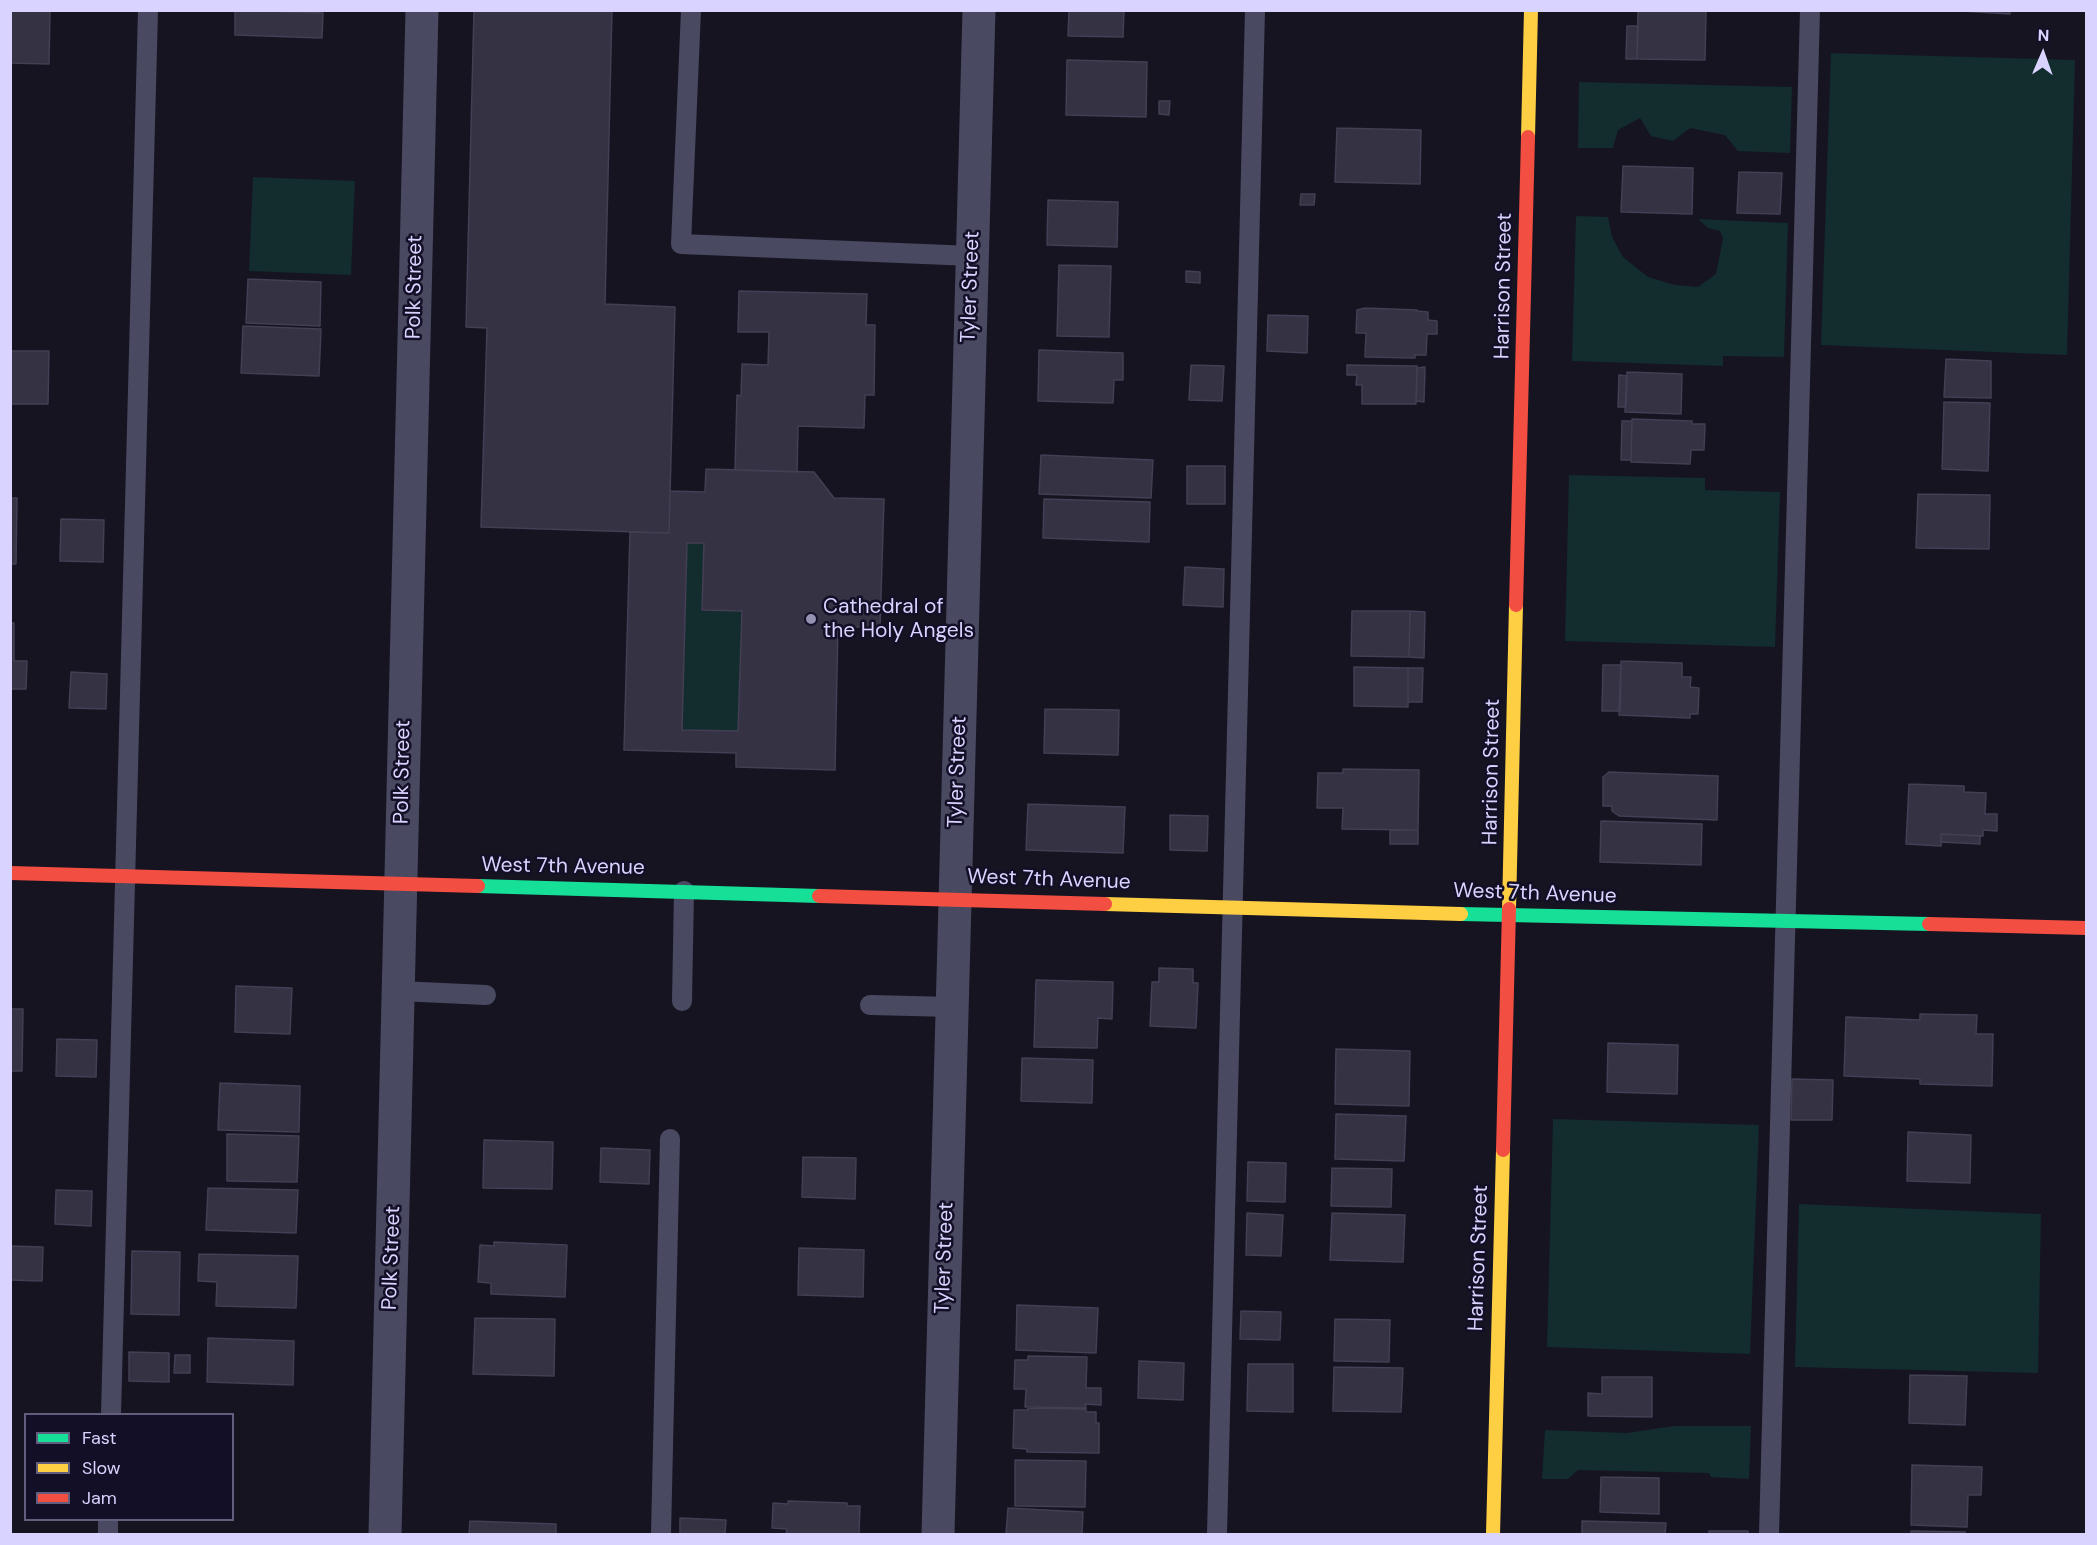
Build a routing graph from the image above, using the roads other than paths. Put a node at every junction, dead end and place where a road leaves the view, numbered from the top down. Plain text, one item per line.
1 (148, 10) edge
2 (422, 10) edge
3 (691, 10) edge
4 (979, 10) edge
5 (1255, 10) edge
6 (1531, 10) edge
7 (1810, 10) edge
8 (972, 256) junction
9 (10, 873) edge
10 (124, 876) junction
11 (401, 884) junction
12 (684, 891) junction
13 (955, 899) junction
14 (1234, 907) junction
15 (1510, 915) junction
16 (1785, 922) junction
17 (2086, 928) edge
18 (399, 991) junction
19 (486, 995) dead end
20 (682, 1001) dead end
21 (870, 1005) dead end
22 (952, 1007) junction
23 (670, 1139) dead end
24 (111, 1413) edge
25 (385, 1534) edge
26 (661, 1534) edge
27 (938, 1534) edge
28 (1217, 1534) edge
29 (1493, 1534) edge
30 (1768, 1534) edge

1 - 10 lane
2 - 11 street, Polk Street
3 - 8 lane
4 - 8 street, Tyler Street
5 - 14 lane
6 - 15 street, Harrison Street
7 - 16 lane
8 - 13 street, Tyler Street
9 - 10 street, West 7th Avenue
10 - 11 street, West 7th Avenue
10 - 24 lane
11 - 12 street, West 7th Avenue
11 - 18 street, Polk Street
12 - 13 street, West 7th Avenue
12 - 20 lane
13 - 14 street, West 7th Avenue
13 - 22 street, Tyler Street
14 - 15 street, West 7th Avenue
14 - 28 lane
15 - 16 street, West 7th Avenue
15 - 29 street, Harrison Street
16 - 17 street, West 7th Avenue
16 - 30 lane
18 - 19 lane
18 - 25 street, Polk Street
21 - 22 lane
22 - 27 street, Tyler Street
23 - 26 lane

